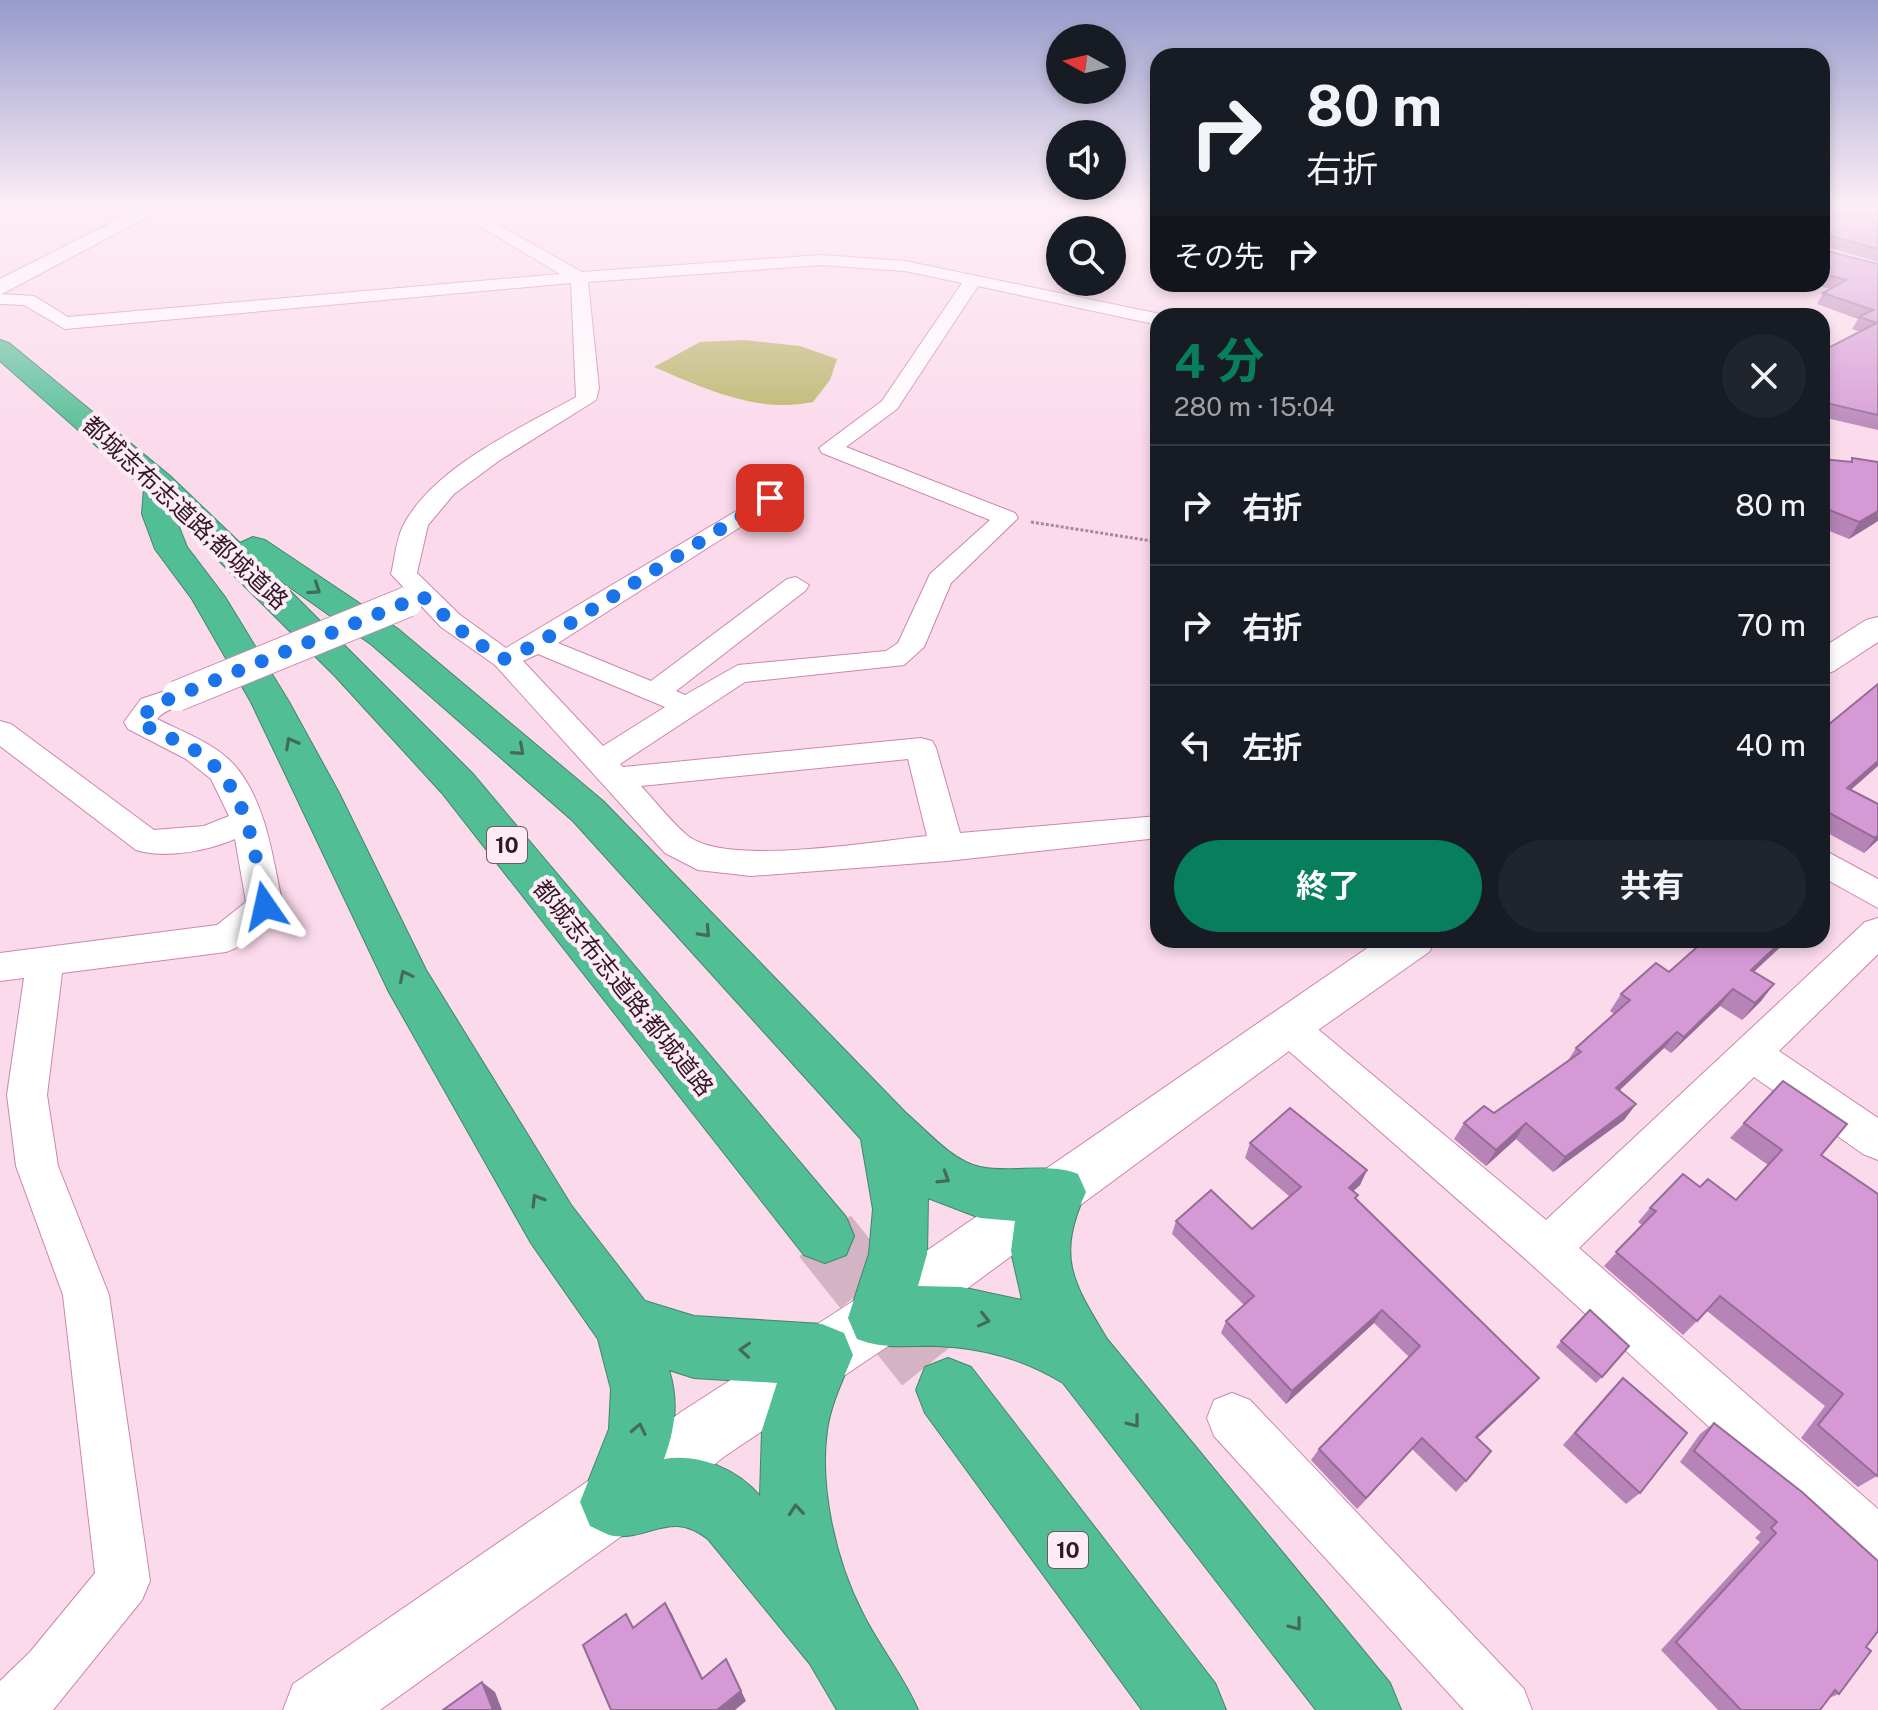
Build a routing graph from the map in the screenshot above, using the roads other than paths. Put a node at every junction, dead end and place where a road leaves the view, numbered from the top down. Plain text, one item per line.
1 (469, 287) edge
2 (580, 287) edge
3 (968, 287) edge
4 (1005, 287) edge
5 (0, 299) edge
6 (1150, 317) edge
7 (0, 348) edge
8 (159, 482) junction
9 (770, 498) dead end
10 (796, 585) dead end
11 (414, 599) junction
12 (1878, 627) edge
13 (537, 644) junction
14 (505, 659) junction
15 (1830, 659) edge
16 (655, 692) junction
17 (687, 706) junction
18 (0, 731) edge
19 (607, 770) junction
20 (248, 821) junction
21 (1150, 828) edge
22 (947, 849) junction
23 (1830, 866) edge
24 (1878, 895) edge
25 (1878, 932) edge
26 (1401, 948) edge
27 (22, 964) edge
28 (1287, 1026) junction
29 (1752, 1054) junction
30 (886, 1129) junction
31 (1878, 1141) edge
32 (1058, 1192) junction
33 (825, 1236) tunnel mouth
34 (1547, 1249) junction
35 (879, 1318) junction
36 (625, 1325) junction
37 (822, 1355) junction
38 (1085, 1361) junction
39 (948, 1390) tunnel mouth
40 (1232, 1418) dead end
41 (614, 1502) junction
42 (1878, 1545) edge
43 (836, 1638) junction
44 (12, 1710) edge
45 (319, 1710) edge
46 (880, 1710) edge
47 (1188, 1710) edge
48 (1363, 1710) edge
49 (1503, 1710) edge

1 - 5 street
2 - 11 street
3 - 17 street
4 - 6 street
7 - 8 highway, 都城志布志道路;都城道路 / 10
8 -> 30 highway
8 - 33 highway, 都城志布志道路;都城道路 / 10
36 -> 8 highway
9 - 13 street
10 - 16 street
11 - 14 street
11 - 20 street, bridge
12 - 15 street
13 - 14 street
13 - 16 street
14 - 19 street
16 - 17 street
17 - 19 street
18 - 20 street
19 - 22 street
19 - 22 street
20 - 27 street
21 - 22 street
23 - 24 street
25 - 29 street
26 - 28 street
27 - 44 street
28 - 32 street
28 - 34 street
29 - 31 street
29 - 34 street
30 -> 32 highway
30 - 35 highway
32 - 35 street
32 - 38 highway
34 - 42 street
35 - 37 street
35 -> 38 highway
37 -> 36 highway
41 -> 36 highway
37 - 41 street
43 -> 37 highway
38 -> 48 highway
39 - 47 highway, 10
40 - 49 street
41 - 43 highway
41 - 45 street
43 - 46 highway

